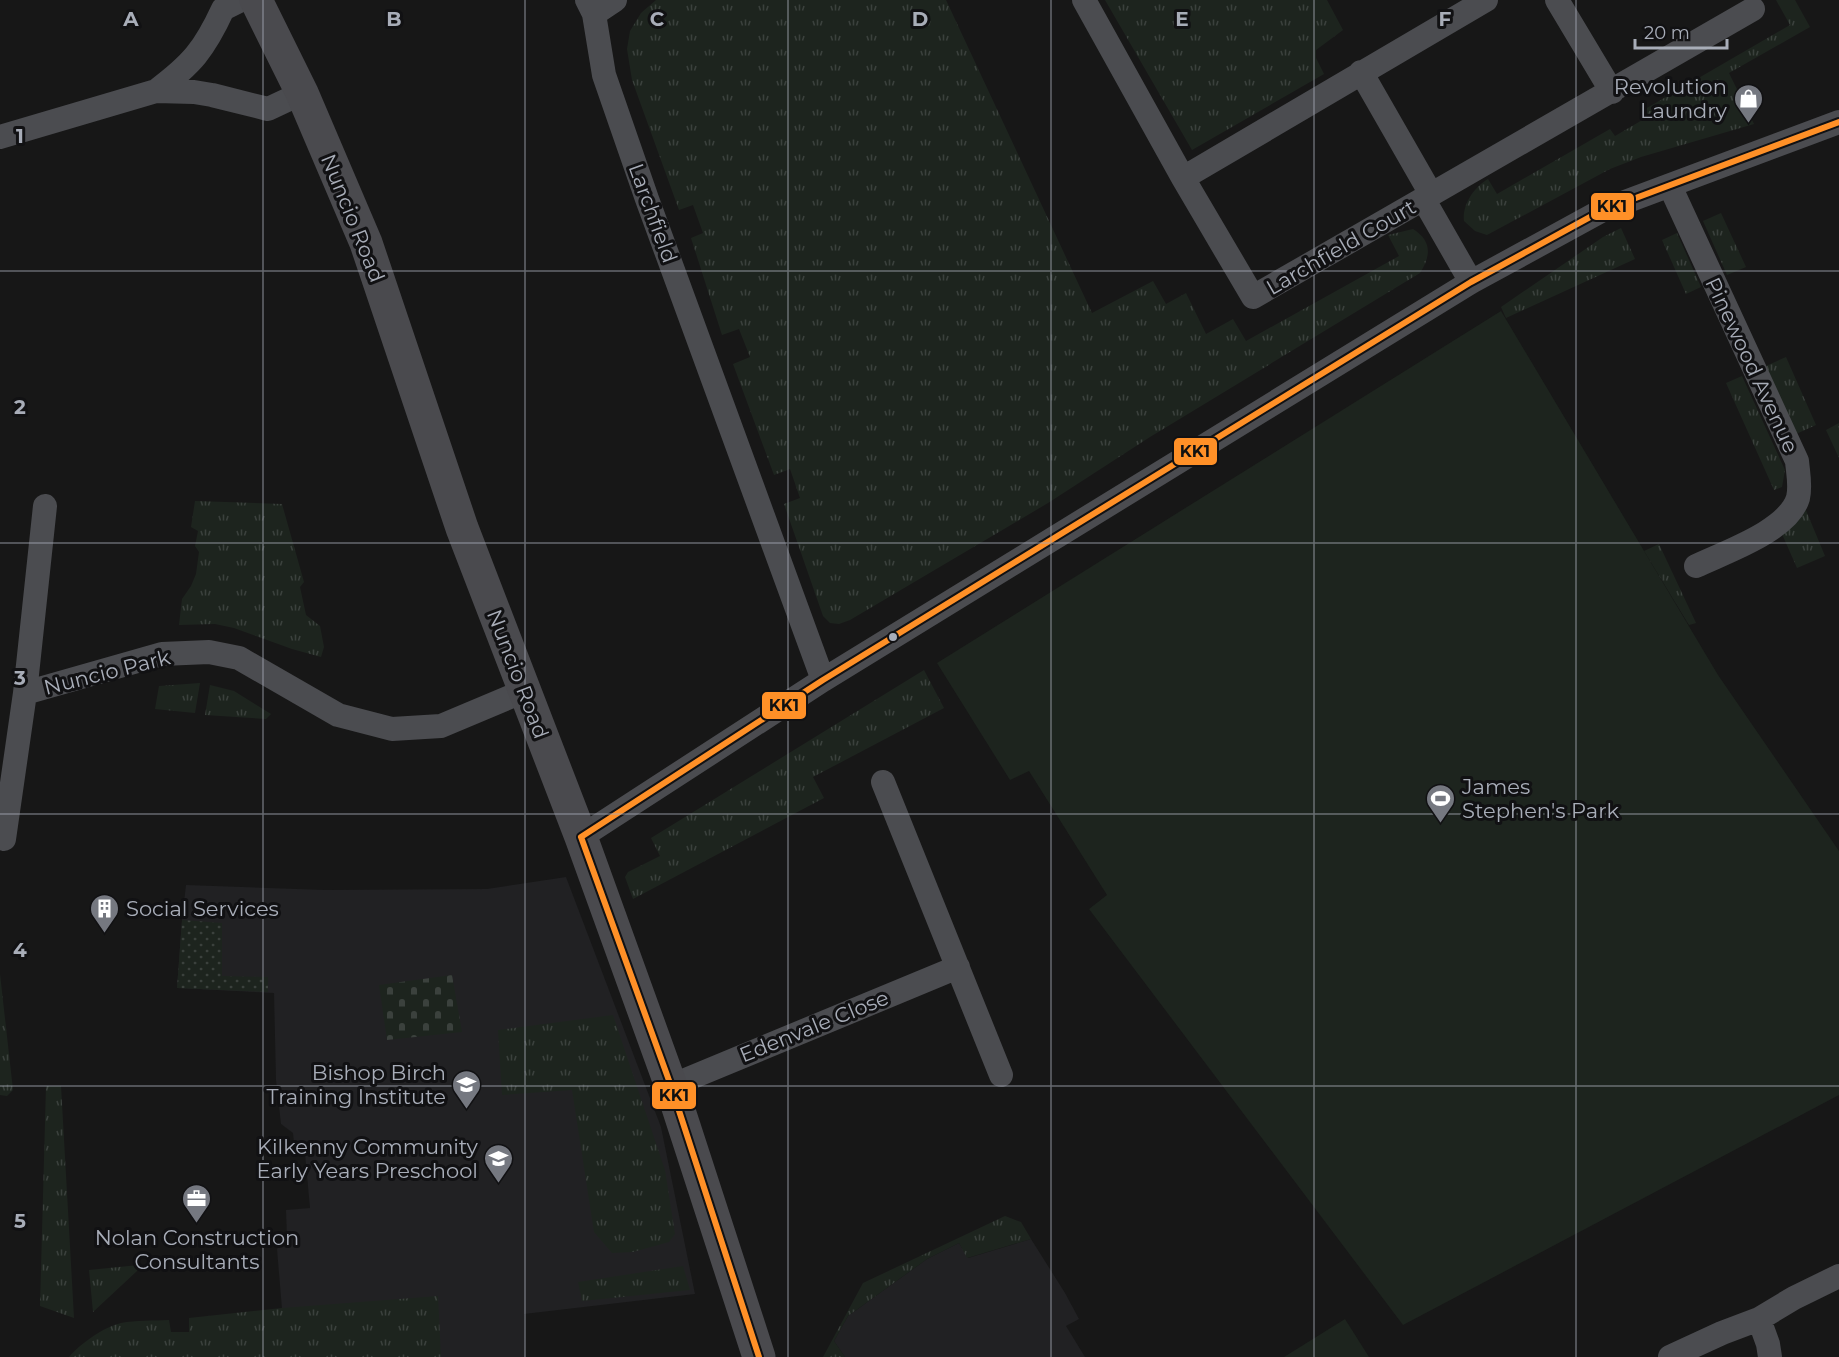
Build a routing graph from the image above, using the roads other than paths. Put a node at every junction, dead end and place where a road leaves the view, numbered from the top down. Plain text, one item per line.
1 (241, 0) edge
2 (256, 0) edge
3 (615, 0) edge
4 (1084, 0) edge
5 (1557, 0) edge
6 (1483, 1) edge
7 (591, 7) edge
8 (1753, 9) dead end
9 (1361, 72) junction
10 (156, 90) junction
11 (1612, 92) junction
12 (302, 93) junction
13 (1839, 122) edge
14 (0, 137) edge
15 (1183, 177) junction
16 (1670, 186) junction
17 (1428, 197) junction
18 (1470, 282) junction
19 (45, 506) dead end
20 (1696, 566) dead end
21 (823, 680) junction
22 (524, 691) junction
23 (25, 693) junction
24 (883, 782) dead end
25 (581, 837) junction
26 (4, 839) dead end
27 (958, 967) junction
28 (1001, 1075) dead end
29 (671, 1086) junction
30 (1839, 1276) edge
31 (1759, 1319) junction
32 (759, 1357) edge
33 (1670, 1357) edge
34 (1770, 1357) edge

1 - 10 street
2 - 12 street, Nuncio Road
3 - 7 street, Larchfield
4 - 15 street, Larchfield Court
5 - 11 street
6 - 9 street
7 - 21 street, Larchfield
8 - 11 street, Larchfield Court
9 - 15 street
9 - 17 street, Larchfield Court
10 - 12 street
10 - 14 street
11 - 17 street, Larchfield Court
12 - 22 street, Nuncio Road
13 - 16 street
15 - 17 street, Larchfield Court
16 - 18 street
16 - 20 street, Pinewood Avenue
17 - 18 street, Larchfield Court
18 - 21 street
19 - 23 street, Nuncio Park
21 - 25 street
22 - 23 street, Nuncio Park
22 - 25 street, Nuncio Road
23 - 26 street, Nuncio Park
24 - 27 street
25 - 29 street, Nuncio Road
27 - 28 street
27 - 29 street, Edenvale Close
29 - 32 street, Nuncio Road
30 - 31 street
31 - 33 street
31 - 34 street

